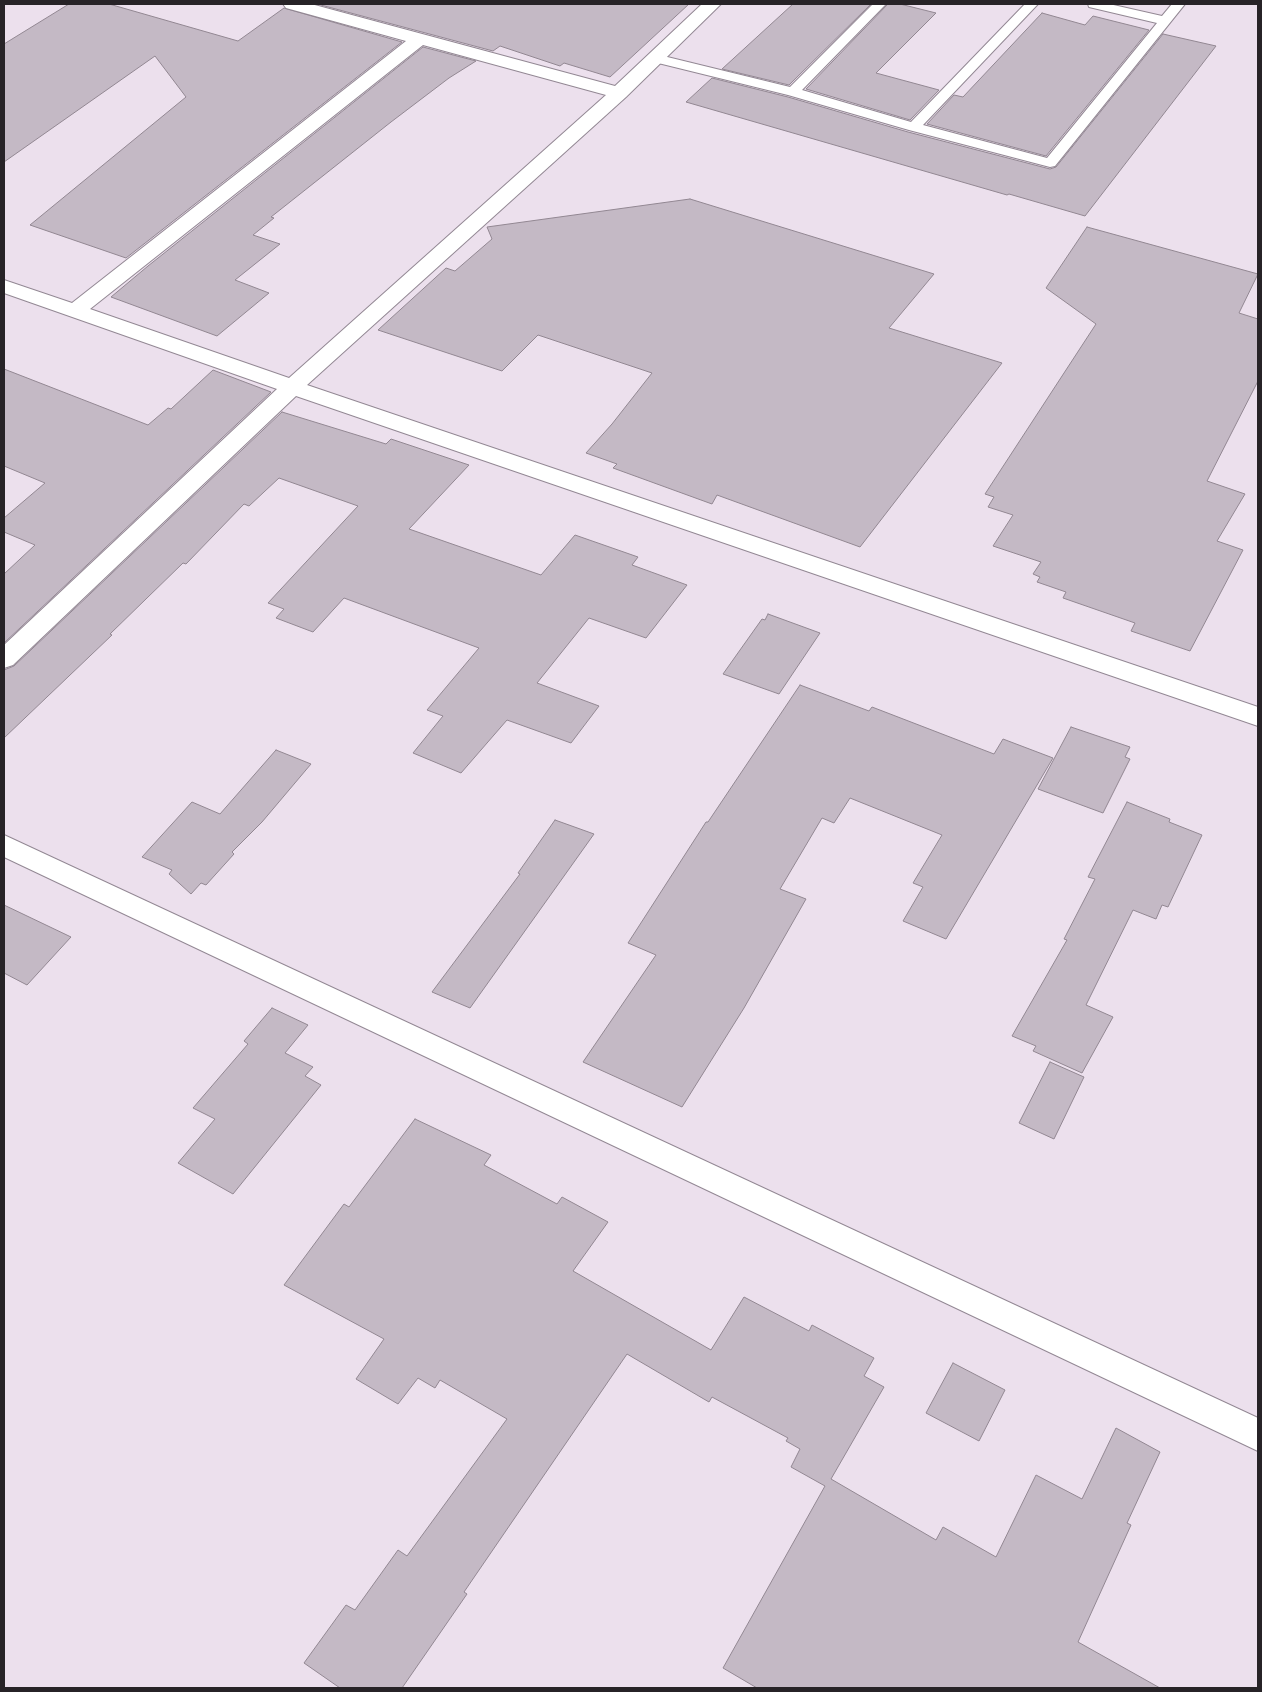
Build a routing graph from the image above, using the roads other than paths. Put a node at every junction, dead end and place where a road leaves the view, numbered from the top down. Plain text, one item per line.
1 (292, 4) edge
2 (712, 4) edge
3 (880, 4) edge
4 (1032, 4) edge
5 (1094, 4) edge
6 (1179, 4) edge
7 (1166, 21) junction
8 (419, 39) junction
9 (655, 58) junction
10 (793, 92) junction
11 (619, 93) junction
12 (914, 128) junction
13 (4, 286) edge
14 (75, 311) junction
15 (292, 387) junction
16 (4, 659) edge
17 (1258, 717) edge
18 (4, 845) edge
19 (1258, 1435) edge

1 - 8 street
2 - 9 street
3 - 10 lane
4 - 12 lane
5 - 7 lane
6 - 7 lane
7 - 12 lane
8 - 11 street
8 - 14 street
9 - 10 lane
9 - 11 street
10 - 12 lane
11 - 15 street
13 - 14 street
14 - 15 street
15 - 16 street
15 - 17 street
18 - 19 street

